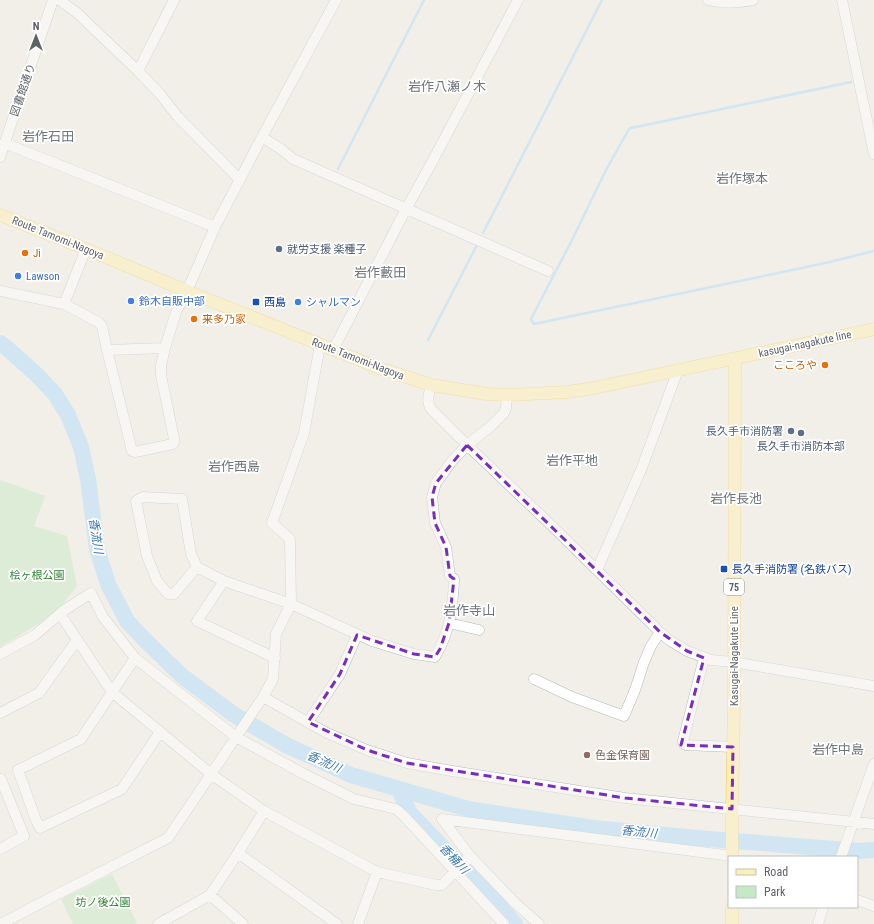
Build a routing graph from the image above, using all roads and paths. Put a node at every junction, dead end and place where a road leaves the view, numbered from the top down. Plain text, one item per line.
1 (53, 0) edge
2 (59, 0) edge
3 (174, 0) edge
4 (336, 0) edge
5 (518, 0) edge
6 (708, 0) edge
7 (753, 0) edge
8 (842, 0) edge
9 (138, 71) junction
10 (262, 137) junction
11 (4, 143) junction
12 (874, 154) edge
13 (0, 157) edge
14 (240, 180) junction
15 (406, 209) junction
16 (0, 215) edge
17 (215, 227) junction
18 (86, 249) junction
19 (548, 271) dead end
20 (0, 291) edge
21 (187, 291) junction
22 (64, 304) junction
23 (874, 329) edge
24 (320, 345) junction
25 (165, 348) junction
26 (107, 350) junction
27 (332, 350) junction
28 (735, 359) junction
29 (678, 370) junction
30 (431, 385) junction
31 (507, 395) junction
32 (467, 445) junction
33 (197, 567) junction
34 (597, 570) junction
35 (224, 581) junction
36 (291, 604) junction
37 (60, 614) junction
38 (449, 623) junction
39 (479, 630) dead end
40 (660, 632) junction
41 (357, 635) junction
42 (77, 640) junction
43 (0, 654) edge
44 (135, 658) junction
45 (275, 658) junction
46 (704, 658) junction
47 (733, 662) junction
48 (534, 679) dead end
49 (874, 686) edge
50 (112, 692) junction
51 (262, 700) junction
52 (0, 712) edge
53 (308, 722) junction
54 (160, 732) junction
55 (238, 735) junction
56 (733, 748) junction
57 (874, 764) edge
58 (211, 774) junction
59 (0, 780) edge
60 (870, 788) edge
61 (264, 811) junction
62 (732, 812) junction
63 (852, 824) junction
64 (874, 824) edge
65 (0, 849) edge
66 (238, 853) junction
67 (732, 854) edge
68 (841, 856) edge
69 (469, 857) junction
70 (456, 871) junction
71 (378, 872) junction
72 (210, 895) junction
73 (858, 900) edge
74 (874, 906) edge
75 (732, 908) edge
76 (823, 908) edge
77 (1, 924) edge
78 (158, 924) edge
79 (243, 924) edge
80 (337, 924) edge
81 (358, 924) edge
82 (504, 924) edge
83 (539, 924) edge
84 (732, 924) edge
85 (818, 924) edge

1 - 11 street, 図書館通り
2 - 9 street
3 - 9 street
4 - 10 street
5 - 15 street
6 - 7 street
8 - 12 street
9 - 14 street
10 - 14 street
10 - 15 street
11 - 13 street, 図書館通り
11 - 17 street
14 - 17 street
15 - 19 street
15 - 27 street
16 - 18 main road, Route Tamomi-Nagoya
17 - 21 street
18 - 21 main road, Route Tamomi-Nagoya
18 - 22 street
20 - 22 street
21 - 24 main road, Route Tamomi-Nagoya
21 - 25 street
22 - 26 street
23 - 28 main road, kasugai-nagakute line
24 - 27 main road, Route Tamomi-Nagoya
24 - 36 street
25 - 26 street
25 - 26 street
27 - 30 main road, Route Tamomi-Nagoya
28 - 29 main road, Route Tamomi-Nagoya
28 - 47 main road, Kasugai-Nagakute Line / 75
29 - 31 main road, Route Tamomi-Nagoya
29 - 34 street
30 - 31 main road, Route Tamomi-Nagoya
30 - 32 street
31 - 32 street
32 - 34 street
32 - 38 street
33 - 33 street
33 - 35 street
34 - 40 street
35 - 36 street
35 - 45 street
36 - 41 street
36 - 45 street
37 - 42 street
37 - 43 street
37 - 44 street
38 - 39 street
38 - 41 street
40 - 46 street
40 - 48 street
41 - 53 street
42 - 50 street
42 - 52 street
44 - 50 street
44 - 55 street
45 - 51 street
46 - 47 street
46 - 56 street
47 - 49 street
47 - 56 main road, Kasugai-Nagakute Line / 75
50 - 54 street
50 - 54 street
51 - 53 street
51 - 55 street
53 - 62 street
54 - 58 street
55 - 58 street
55 - 70 street
56 - 62 main road, Kasugai-Nagakute Line / 75
57 - 60 street
58 - 61 street
58 - 77 street
59 - 65 street
60 - 63 street
61 - 66 street
61 - 71 street
62 - 63 street
62 - 67 main road, Kasugai-Nagakute Line / 75
63 - 64 street
63 - 68 street
66 - 72 street
66 - 80 street
67 - 69 street
69 - 70 street
69 - 83 street
70 - 71 street
70 - 82 street
71 - 81 street
72 - 78 street
72 - 79 street
73 - 74 street
75 - 84 main road
76 - 85 street

